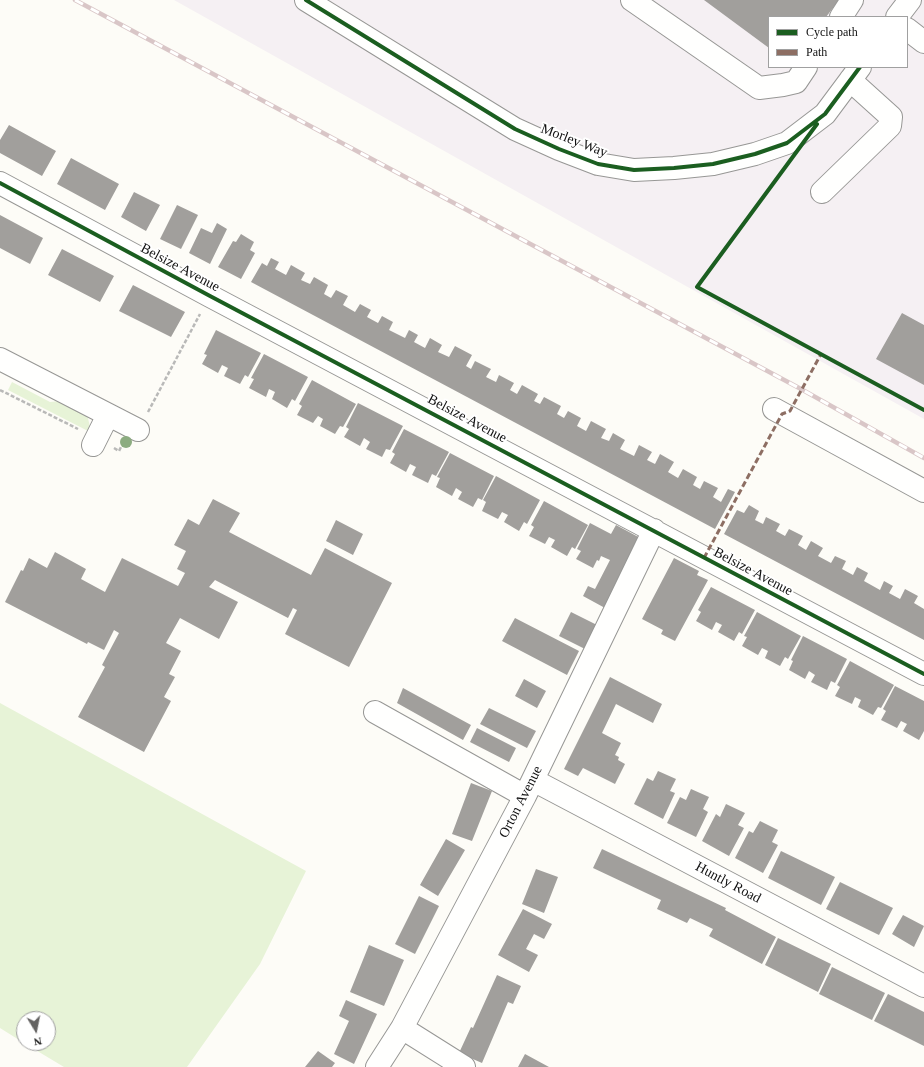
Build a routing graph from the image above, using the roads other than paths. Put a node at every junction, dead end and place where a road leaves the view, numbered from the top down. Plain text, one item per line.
1 (306, 0) edge
2 (632, 0) edge
3 (852, 0) edge
4 (910, 0) edge
5 (842, 16) edge
6 (898, 16) edge
7 (908, 30) edge
8 (924, 42) edge
9 (805, 68) edge
10 (855, 73) edge
11 (0, 183) edge
12 (822, 192) dead end
13 (0, 359) edge
14 (774, 409) dead end
15 (108, 415) junction
16 (138, 430) road end
17 (95, 442) road end
18 (924, 491) edge
19 (654, 530) junction
20 (924, 674) edge
21 (375, 712) dead end
22 (529, 788) junction
23 (924, 986) edge
24 (402, 1028) junction
25 (377, 1067) edge
26 (464, 1067) edge

1 - 10 street, Morley Way
2 - 9 street
3 - 5 street
4 - 6 street
7 - 8 street
10 - 12 street
11 - 19 street, Belsize Avenue
13 - 15 street
14 - 18 street
15 - 16 street
15 - 17 street
19 - 20 street, Belsize Avenue
19 - 22 street, Orton Avenue
21 - 22 street, Huntly Road
22 - 23 street, Huntly Road
22 - 24 street, Orton Avenue
24 - 25 street, Orton Avenue
24 - 26 street

